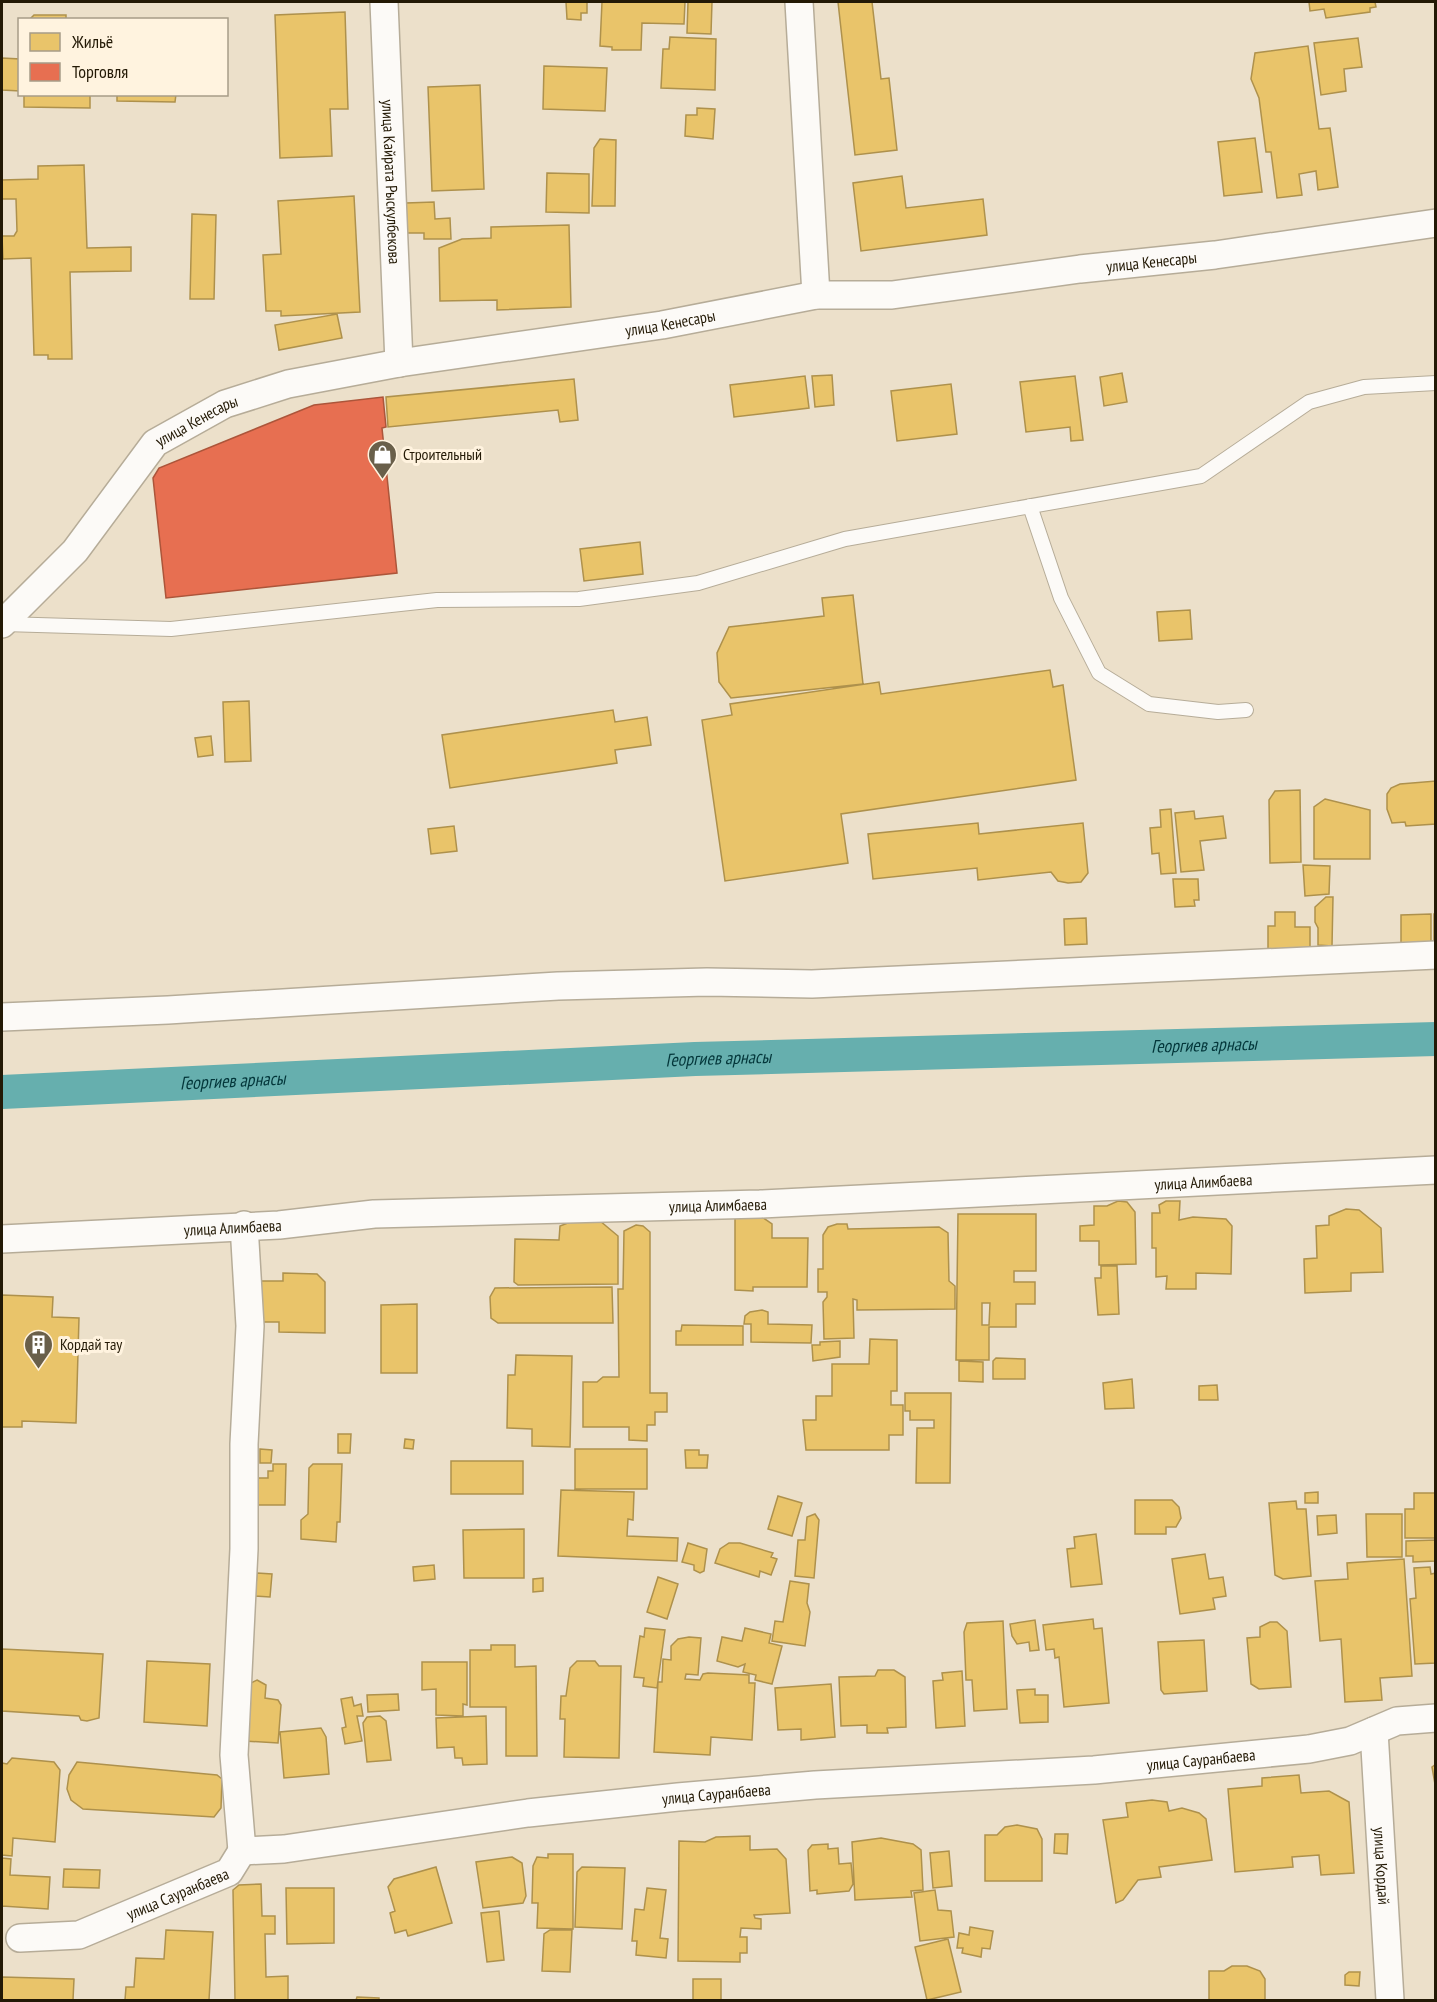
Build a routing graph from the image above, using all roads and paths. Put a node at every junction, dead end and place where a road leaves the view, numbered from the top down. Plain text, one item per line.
1 (384, 2) edge
2 (799, 2) edge
3 (1436, 223) edge
4 (816, 295) junction
5 (399, 363) junction
6 (1436, 383) edge
7 (1030, 506) junction
8 (3, 624) edge
9 (1246, 710) dead end
10 (1436, 955) edge
11 (2, 1017) edge
12 (1436, 1170) edge
13 (244, 1225) junction
14 (2, 1239) edge
15 (1436, 1718) edge
16 (1374, 1731) junction
17 (242, 1851) junction
18 (20, 1938) dead end
19 (1390, 2001) edge

1 - 5 street, улица Кайрата Рыскулбекова
2 - 4 street
3 - 4 street, улица Кенесары
4 - 5 street, улица Кенесары
5 - 8 street, улица Кенесары
6 - 7 lane
7 - 8 lane
7 - 9 lane
10 - 11 street
12 - 13 street, улица Алимбаева
13 - 14 street, улица Алимбаева
13 - 17 street
15 - 16 street, улица Сауранбаева
16 - 17 street, улица Сауранбаева
16 - 19 street, улица Кордай
17 - 18 street, улица Сауранбаева

